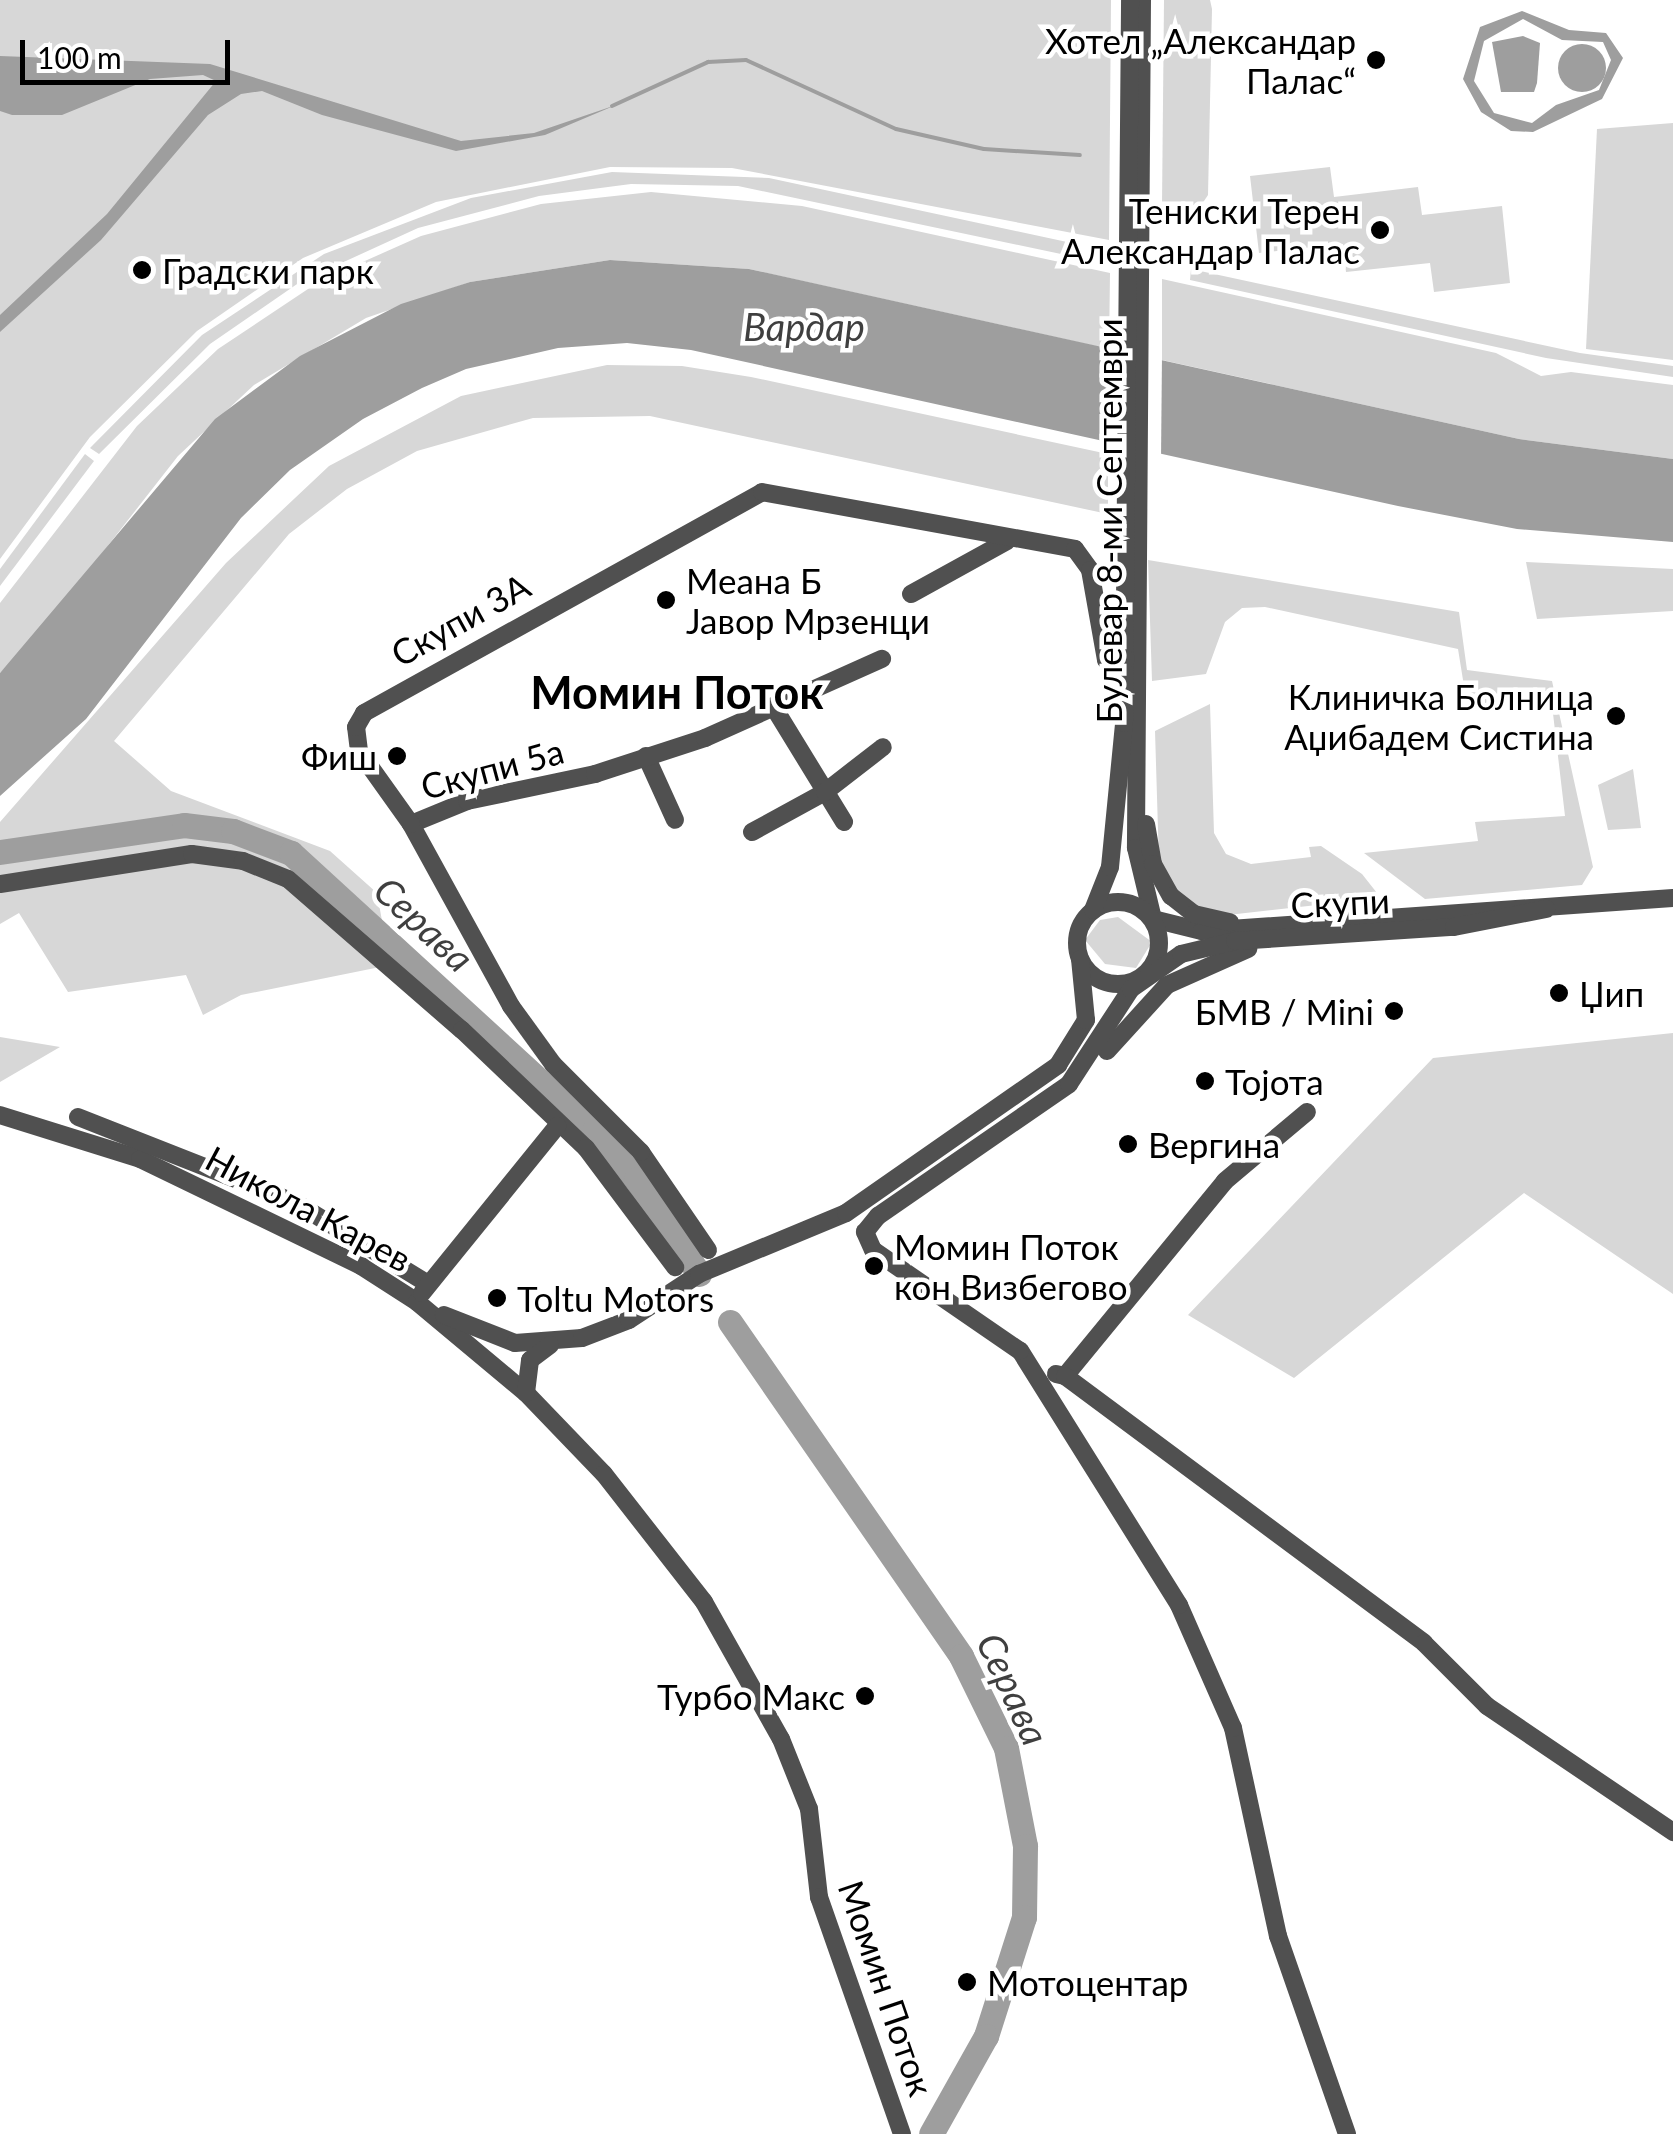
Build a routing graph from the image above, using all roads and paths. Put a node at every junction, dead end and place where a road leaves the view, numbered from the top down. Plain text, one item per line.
1 (1136, 7) edge
2 (1008, 540) junction
3 (1132, 548) junction
4 (911, 594) dead end
5 (882, 659) dead end
6 (1126, 660) junction
7 (772, 706) junction
8 (883, 747) dead end
9 (646, 756) junction
10 (1139, 782) junction
11 (824, 792) junction
12 (675, 820) dead end
13 (844, 822) dead end
14 (412, 824) junction
15 (752, 832) dead end
16 (0, 884) edge
17 (1673, 898) edge
18 (1546, 909) junction
19 (1093, 910) junction
20 (1153, 919) junction
21 (1270, 926) junction
22 (1312, 936) junction
23 (1080, 959) junction
24 (1144, 976) junction
25 (1069, 1084) junction
26 (1307, 1112) dead end
27 (0, 1115) edge
28 (78, 1117) dead end
29 (558, 1126) junction
30 (708, 1250) dead end
31 (675, 1268) dead end
32 (428, 1284) junction
33 (417, 1302) junction
34 (556, 1343) junction
35 (1034, 1368) junction
36 (1065, 1376) junction
37 (526, 1394) junction
38 (552, 1421) joint
39 (1673, 1832) edge
40 (902, 2134) edge
41 (1346, 2134) edge

1 - 3 street, Булевар 8-ми Септември
2 - 4 street
2 - 6 street, Скупи 3А
2 - 14 street, Скупи 3А
3 - 6 street, Булевар 8-ми Септември
3 - 10 street, Булевар 8-ми Септември
5 - 7 street, Скупи 5а
6 - 19 street, Булевар 8-ми Септември
7 - 9 street, Скупи 5а
7 - 11 street
8 - 11 street
9 - 12 street
9 - 14 street, Скупи 5а
10 - 20 street, Булевар 8-ми Септември
10 - 21 street
11 - 13 street
11 - 15 street
14 - 30 street, Скупи 3А
16 - 29 street
17 - 18 street, Скупи
18 - 21 street, Скупи
18 - 22 street, Скупи
19 - 20 street
19 - 23 street
20 - 21 street, Скупи
20 - 24 street
22 - 24 street, Скупи
22 - 25 street
23 - 24 street
23 - 34 street
24 - 25 street
25 - 35 street
26 - 36 street
27 - 33 street, Никола Карев
28 - 32 street
29 - 31 street
29 - 32 street
32 - 33 street
33 - 34 street
33 - 37 street, Никола Карев
34 - 37 street
35 - 36 street
35 - 41 street
36 - 39 street
37 - 38 street, Никола Карев
38 - 40 street, Момин Поток

